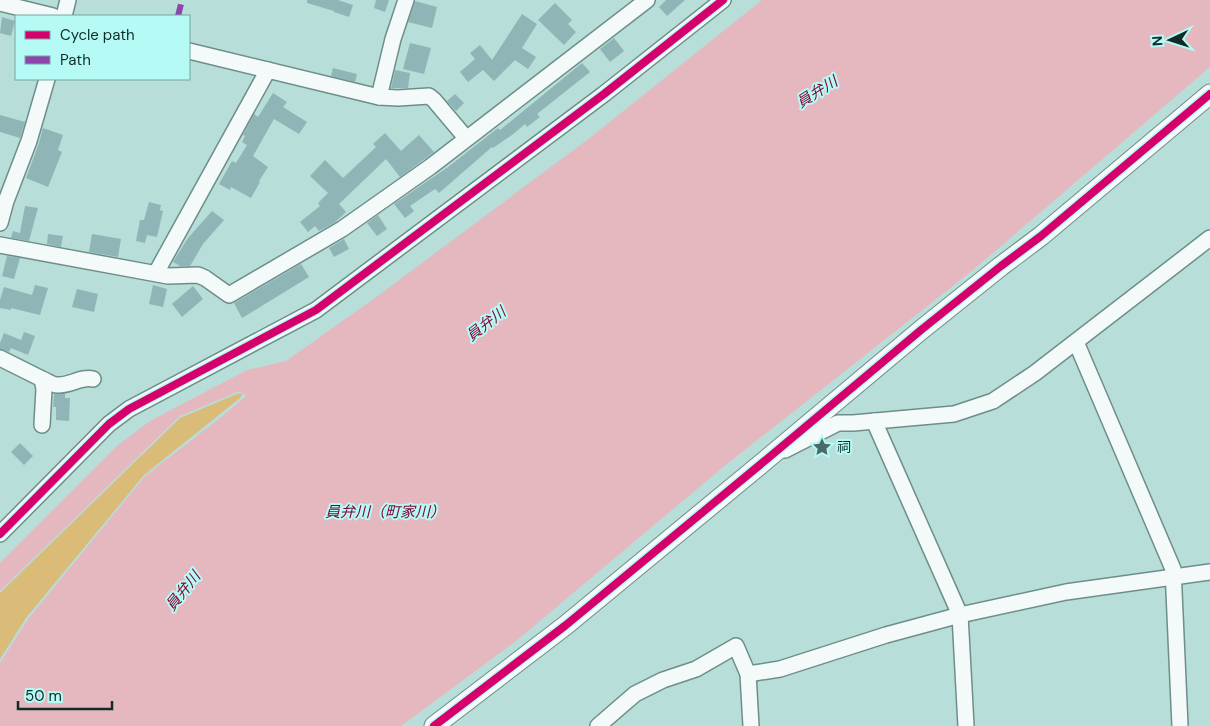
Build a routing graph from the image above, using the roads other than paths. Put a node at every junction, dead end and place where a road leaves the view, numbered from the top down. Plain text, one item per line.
1 (68, 0) edge
2 (406, 0) edge
3 (647, 0) edge
4 (723, 0) edge
5 (0, 3) edge
6 (49, 15) edge
7 (64, 15) edge
8 (190, 51) edge
9 (268, 70) junction
10 (46, 80) edge
11 (1210, 94) edge
12 (379, 96) junction
13 (466, 138) junction
14 (0, 223) edge
15 (1210, 238) edge
16 (0, 245) edge
17 (156, 273) junction
18 (1076, 342) junction
19 (0, 358) edge
20 (42, 379) junction
21 (93, 379) dead end
22 (874, 421) junction
23 (42, 425) dead end
24 (767, 459) junction
25 (0, 534) edge
26 (1210, 572) edge
27 (1174, 576) junction
28 (960, 615) junction
29 (748, 674) junction
30 (434, 726) edge
31 (598, 726) edge
32 (751, 726) edge
33 (966, 726) edge
34 (1180, 726) edge

1 - 7 street
2 - 12 street
3 - 13 street
4 - 25 street
5 - 6 street
8 - 9 street
9 - 12 street
9 - 17 street
10 - 14 street
11 - 24 street
12 - 13 street
13 - 17 street
15 - 18 street
16 - 17 street
18 - 22 street
18 - 27 street
19 - 20 street
20 - 21 street
20 - 23 street
22 - 24 street
22 - 28 street
24 - 30 street
26 - 27 street
27 - 28 street
27 - 34 street
28 - 29 street
28 - 33 street
29 - 31 street
29 - 32 street

